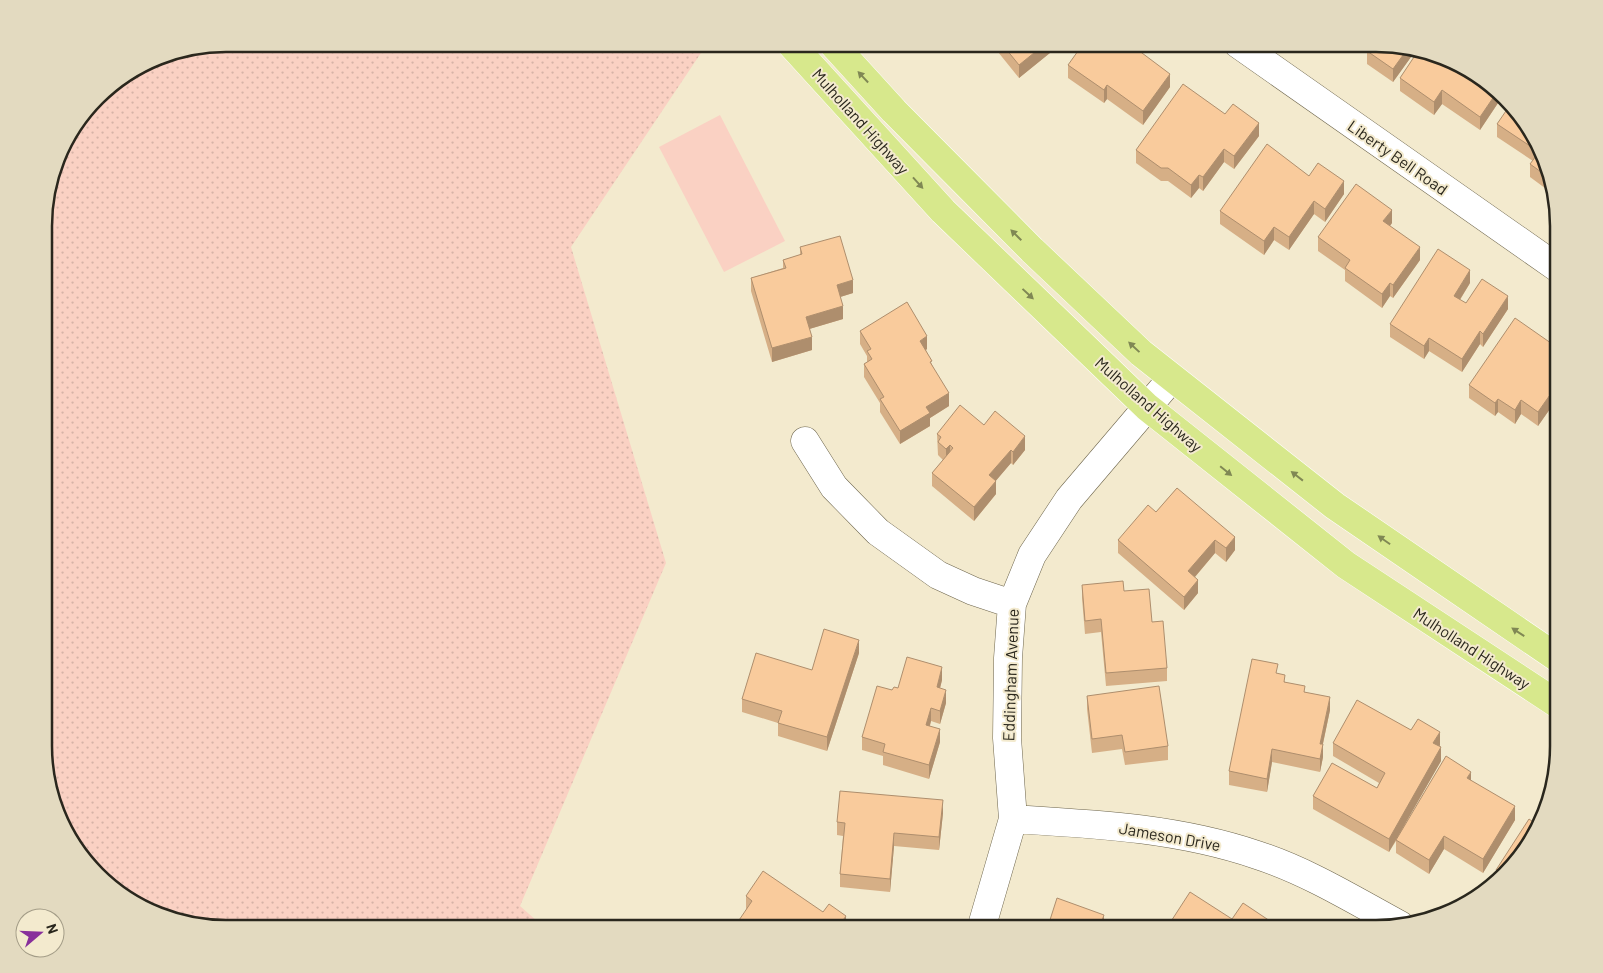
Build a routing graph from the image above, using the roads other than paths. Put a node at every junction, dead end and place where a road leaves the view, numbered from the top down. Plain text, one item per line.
1 (798, 52) edge
2 (840, 52) edge
3 (1249, 52) edge
4 (1550, 263) edge
5 (1172, 378) junction
6 (1148, 407) junction
7 (805, 441) dead end
8 (1012, 604) junction
9 (1550, 653) edge
10 (1550, 699) edge
11 (1013, 819) junction
12 (984, 920) edge
13 (1391, 920) edge

1 -> 6 main road, Mulholland Highway
5 -> 2 main road, Mulholland Highway
3 - 4 street, Liberty Bell Road
5 - 6 street, Eddingham Avenue
9 -> 5 main road, Mulholland Highway
6 - 8 street, Eddingham Avenue
6 -> 10 main road, Mulholland Highway
7 - 8 street
8 - 11 street, Eddingham Avenue
11 - 12 street, Eddingham Avenue
11 - 13 street, Jameson Drive

